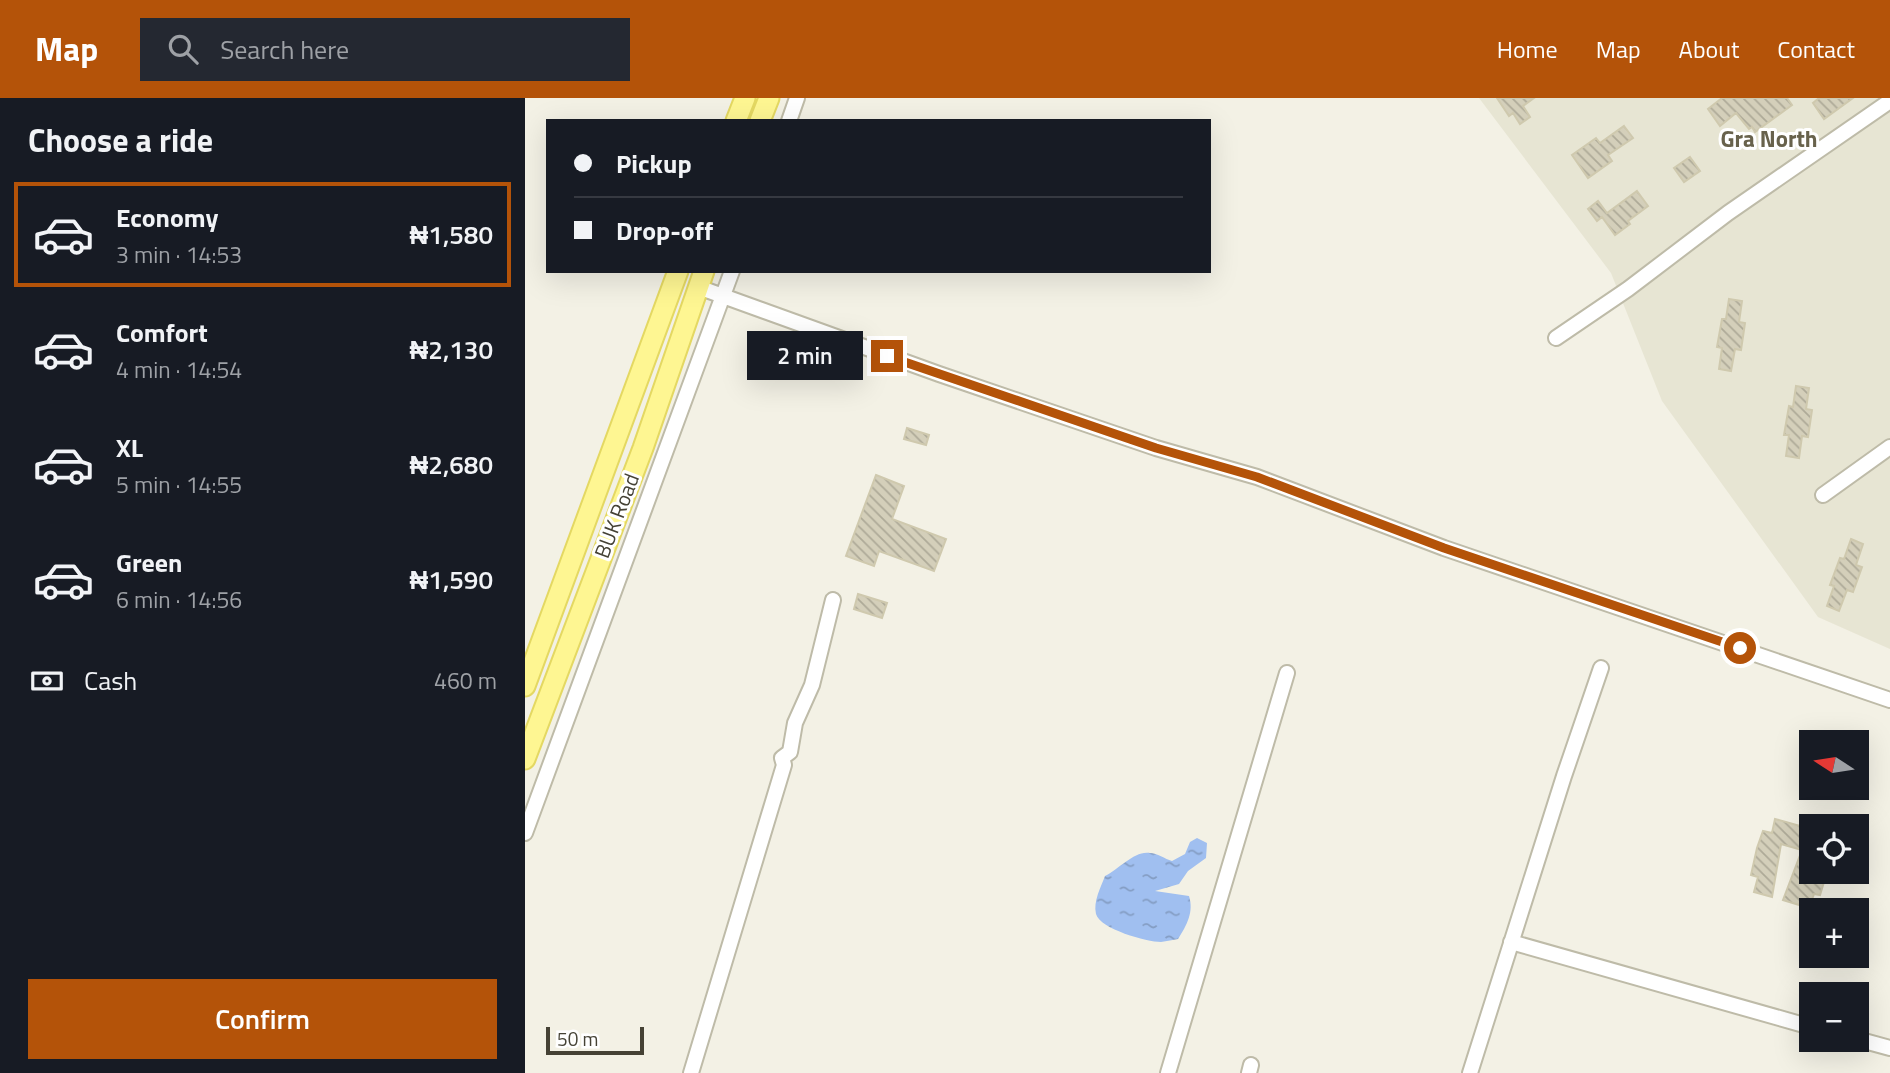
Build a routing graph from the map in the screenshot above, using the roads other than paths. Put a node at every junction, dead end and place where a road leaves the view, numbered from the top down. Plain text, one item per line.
1 (745, 98) edge
2 (769, 98) edge
3 (797, 98) edge
4 (1890, 101) edge
5 (737, 119) edge
6 (761, 119) edge
7 (790, 119) edge
8 (731, 273) edge
9 (675, 279) edge
10 (699, 284) edge
11 (721, 301) junction
12 (1556, 338) dead end
13 (1890, 447) edge
14 (1823, 495) dead end
15 (833, 600) dead end
16 (1601, 668) dead end
17 (1287, 673) dead end
18 (525, 686) edge
19 (1890, 700) edge
20 (525, 759) edge
21 (525, 833) edge
22 (1511, 942) junction
23 (1799, 1024) edge
24 (1869, 1042) edge
25 (1890, 1048) edge
26 (691, 1073) edge
27 (1168, 1073) edge
28 (1470, 1073) edge

1 - 5 main road
2 - 6 main road
3 - 7 street
4 - 12 street
8 - 11 street
9 - 18 main road, BUK Road
10 - 11 street
10 - 20 main road, BUK Road
11 - 19 street
11 - 21 street
13 - 14 street
15 - 26 street
16 - 22 street
17 - 27 street
22 - 23 street
22 - 28 street
24 - 25 street

